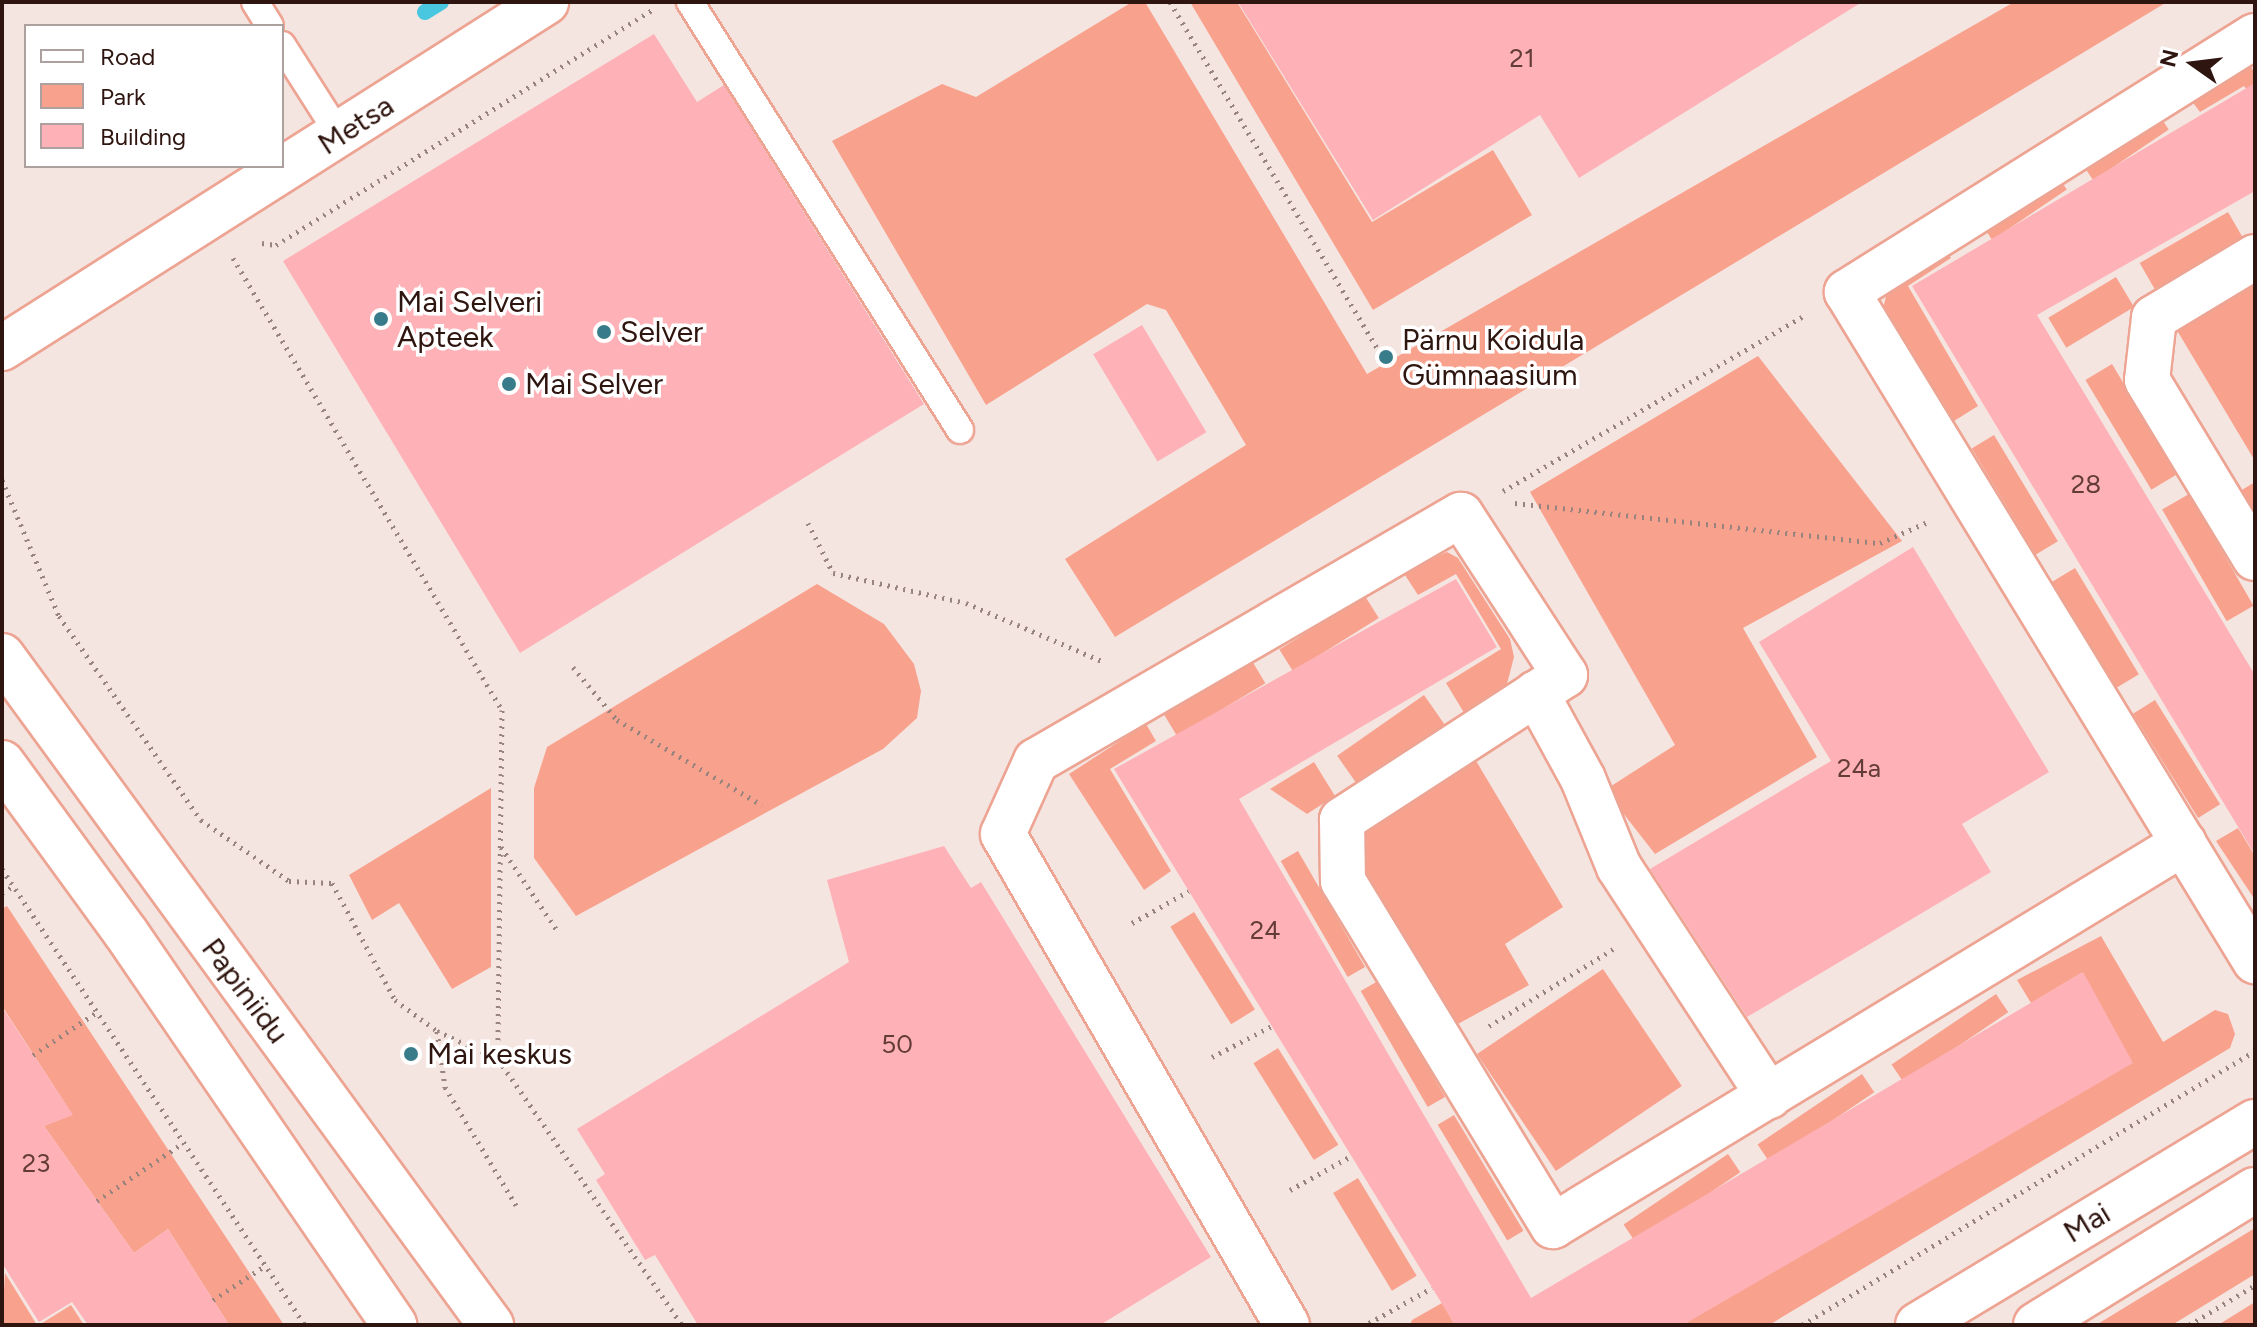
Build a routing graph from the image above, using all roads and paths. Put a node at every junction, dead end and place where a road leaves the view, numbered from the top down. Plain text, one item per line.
1 (255, 2) edge
2 (546, 2) edge
3 (690, 2) edge
4 (1170, 2) edge
5 (269, 24) edge
6 (2255, 36) edge
7 (284, 48) edge
8 (340, 136) junction
9 (228, 249) dead end
10 (2255, 257) edge
11 (1847, 292) junction
12 (2, 348) edge
13 (1377, 348) dead end
14 (960, 430) dead end
15 (2, 480) edge
16 (1975, 501) junction
17 (1474, 508) junction
18 (808, 523) dead end
19 (2255, 558) edge
20 (2, 656) edge
21 (573, 667) dead end
22 (1157, 692) junction
23 (1536, 693) junction
24 (2, 763) edge
25 (762, 805) dead end
26 (2184, 843) junction
27 (501, 846) junction
28 (2, 869) edge
29 (13, 886) junction
30 (1189, 891) dead end
31 (2, 893) edge
32 (1655, 922) junction
33 (1132, 923) dead end
34 (556, 929) dead end
35 (2255, 961) edge
36 (97, 1012) junction
37 (1272, 1026) dead end
38 (437, 1031) junction
39 (2255, 1051) edge
40 (1447, 1052) junction
41 (33, 1055) dead end
42 (1212, 1057) dead end
43 (498, 1059) junction
44 (1769, 1096) junction
45 (2255, 1122) edge
46 (183, 1143) junction
47 (1351, 1156) dead end
48 (1290, 1190) dead end
49 (2255, 1190) edge
50 (97, 1201) dead end
51 (516, 1205) dead end
52 (266, 1265) junction
53 (2255, 1285) edge
54 (1432, 1288) dead end
55 (213, 1300) dead end
56 (1369, 1323) edge
57 (305, 1325) edge
58 (394, 1325) edge
59 (491, 1325) edge
60 (682, 1325) edge
61 (1287, 1325) edge
62 (1802, 1325) edge
63 (1918, 1325) edge
64 (2036, 1325) edge
65 (2189, 1325) edge

1 - 5 lane
2 - 8 street, Metsa
3 - 14 lane
4 - 13 path
6 - 11 street
7 - 8 lane
8 - 12 street, Metsa
9 - 27 path
10 - 19 street
11 - 16 street
11 - 17 path
15 - 38 path
16 - 17 path
16 - 26 street
17 - 22 street
17 - 23 street
18 - 22 path
20 - 59 street, Papiniidu
21 - 25 path
22 - 61 street
23 - 32 street
23 - 40 street
24 - 58 street, Papiniidu
26 - 35 street
26 - 44 street
27 - 34 path
27 - 43 path
28 - 29 path
29 - 31 path
29 - 36 path
30 - 33 path
32 - 40 path
32 - 44 street
36 - 41 path
36 - 46 path
37 - 42 path
38 - 43 path
38 - 51 path
39 - 62 path
40 - 44 street
43 - 60 path
45 - 63 street, Mai
46 - 50 path
46 - 52 path
47 - 48 path
49 - 64 street, Mai
52 - 55 path
52 - 57 path
53 - 65 path
54 - 56 path

